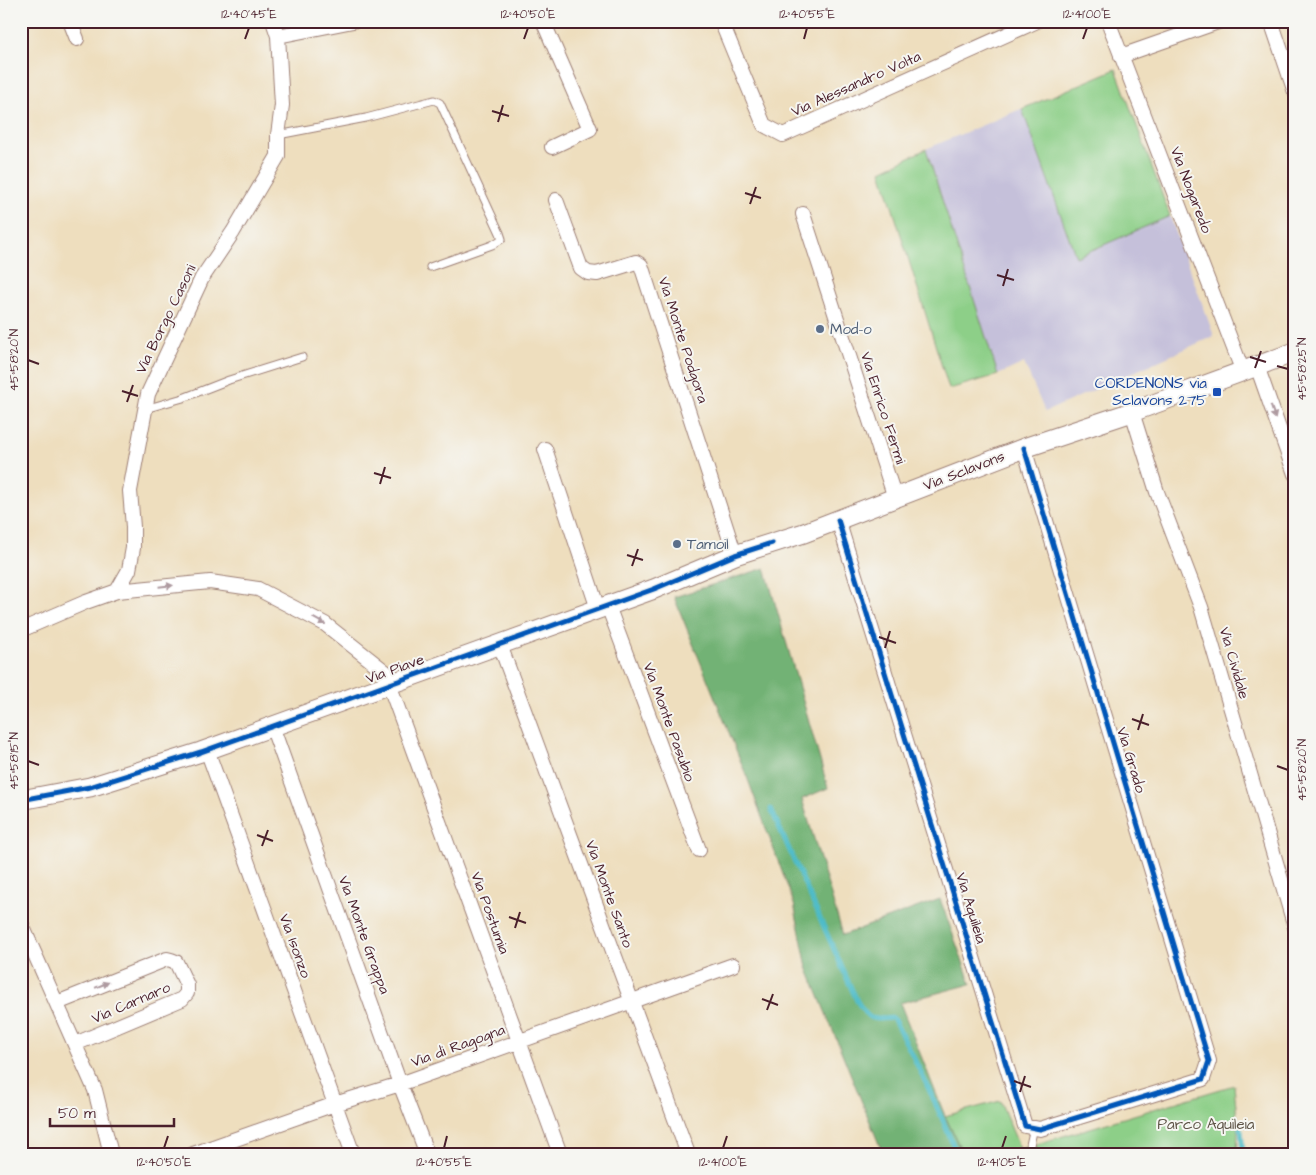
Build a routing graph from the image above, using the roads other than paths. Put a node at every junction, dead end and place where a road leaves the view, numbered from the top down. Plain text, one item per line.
1 (70, 21) edge
2 (273, 21) edge
3 (353, 21) edge
4 (544, 21) edge
5 (721, 21) edge
6 (1036, 21) edge
7 (1108, 21) edge
8 (1221, 21) edge
9 (1270, 21) edge
10 (278, 36) junction
11 (76, 39) dead end
12 (1122, 56) junction
13 (1295, 92) edge
14 (278, 135) junction
15 (552, 147) dead end
16 (556, 200) dead end
17 (803, 214) dead end
18 (430, 268) dead end
19 (1295, 352) edge
20 (302, 357) dead end
21 (1250, 369) junction
22 (145, 409) junction
23 (1132, 412) junction
24 (1024, 448) junction
25 (544, 449) dead end
26 (1295, 474) edge
27 (895, 498) junction
28 (838, 520) junction
29 (772, 543) joint
30 (736, 555) junction
31 (117, 591) junction
32 (603, 607) junction
33 (21, 630) edge
34 (500, 645) junction
35 (393, 683) junction
36 (272, 726) junction
37 (207, 750) junction
38 (21, 800) edge
39 (699, 850) dead end
40 (21, 923) edge
41 (1295, 927) edge
42 (733, 965) dead end
43 (631, 1002) junction
44 (57, 1003) junction
45 (520, 1041) junction
46 (75, 1044) junction
47 (400, 1084) junction
48 (335, 1104) junction
49 (1034, 1127) junction
50 (111, 1154) edge
51 (193, 1154) edge
52 (353, 1154) edge
53 (427, 1154) edge
54 (560, 1154) edge
55 (688, 1154) edge
56 (1033, 1154) edge

1 - 11 street
2 - 10 street, Via Borgo Casoni
3 - 10 street
4 - 15 street
5 - 6 street, Via Alessandro Volta
7 - 12 street, Via Nogaredo
8 - 12 street
9 - 13 street
10 - 14 street, Via Borgo Casoni
12 - 21 street, Via Nogaredo
14 - 18 lane
14 - 22 street, Via Borgo Casoni
16 - 30 street, Via Monte Podgora
17 - 27 street, Via Enrico Fermi
19 - 21 street, Via Sclavons
20 - 22 lane
21 - 23 street, Via Sclavons
21 -> 26 street, Via Nogaredo
22 - 31 street, Via Borgo Casoni
23 - 24 street, Via Sclavons
23 - 41 street, Via Cividale
24 - 27 street, Via Sclavons
24 - 49 street, Via Grado
25 - 32 street, Via Monte Pasubio
27 - 28 street, Via Sclavons
28 - 29 street, Via Sclavons
28 - 49 street, Via Aquileia
29 - 30 street, Via Piave
30 - 32 street, Via Piave
31 - 33 street
31 -> 35 street
32 - 34 street, Via Piave
32 - 39 street, Via Monte Pasubio
34 - 35 street, Via Piave
34 - 43 street, Via Monte Santo
35 - 36 street, Via Piave
35 - 45 street, Via Postumia
36 - 37 street, Via Piave
36 - 47 street, Via Monte Grappa
37 - 38 street, Via Piave
37 - 48 street, Via Isonzo
40 - 44 street
42 - 43 street, Via di Ragogna
43 - 45 street, Via di Ragogna
43 - 55 street, Via Monte Santo
44 - 46 street
44 -> 46 street, Via Carnaro
45 - 47 street, Via di Ragogna
45 - 54 street, Via Postumia
46 - 50 street
47 - 48 street, Via di Ragogna
47 - 53 street, Via Monte Grappa
48 - 51 street, Via di Ragogna
48 - 52 street, Via Isonzo
49 - 56 lane

